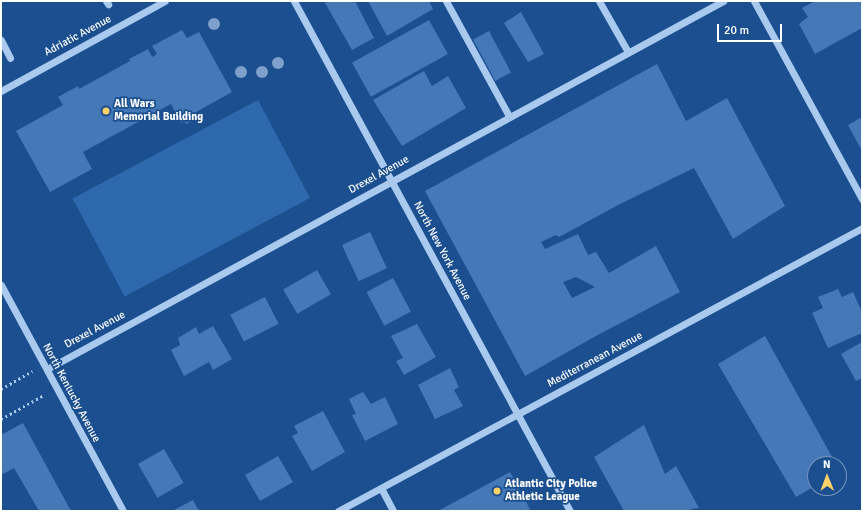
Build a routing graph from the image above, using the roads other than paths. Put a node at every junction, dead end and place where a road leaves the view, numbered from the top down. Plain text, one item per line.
1 (165, 1) edge
2 (294, 1) edge
3 (446, 1) edge
4 (599, 1) edge
5 (723, 1) edge
6 (754, 1) edge
7 (1, 40) edge
8 (628, 52) junction
9 (10, 58) dead end
10 (1, 90) edge
11 (509, 116) junction
12 (391, 182) junction
13 (862, 199) edge
14 (862, 228) edge
15 (1, 285) edge
16 (45, 366) junction
17 (518, 414) junction
18 (381, 488) junction
19 (123, 511) edge
20 (338, 511) edge
21 (393, 511) edge
22 (570, 511) edge

1 - 10 street, Adriatic Avenue
2 - 12 street, North New York Avenue
3 - 11 street
4 - 8 street
5 - 8 street, Drexel Avenue
6 - 13 street
7 - 9 street
8 - 11 street, Drexel Avenue
11 - 12 street, Drexel Avenue
12 - 16 street, Drexel Avenue
12 - 17 street, North New York Avenue
14 - 17 street, Mediterranean Avenue
15 - 16 street, North Kentucky Avenue
16 - 19 street, North Kentucky Avenue
17 - 18 street, Mediterranean Avenue
17 - 22 street, North New York Avenue
18 - 20 street, Mediterranean Avenue
18 - 21 street

